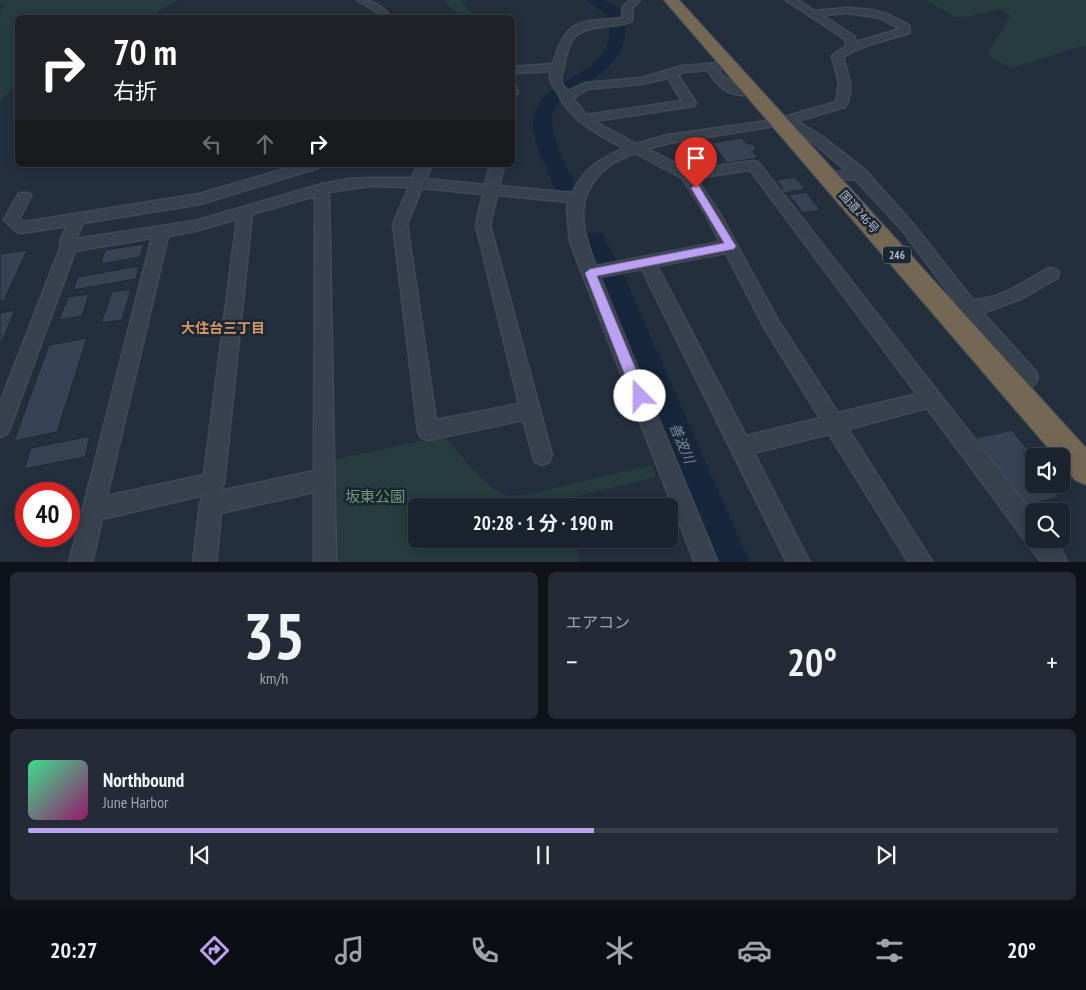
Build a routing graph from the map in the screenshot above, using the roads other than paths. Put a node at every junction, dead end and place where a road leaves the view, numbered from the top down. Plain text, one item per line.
1 (362, 0) edge
2 (635, 0) edge
3 (671, 0) edge
4 (791, 0) edge
5 (812, 14) junction
6 (384, 15) edge
7 (851, 45) junction
8 (730, 65) junction
9 (711, 66) junction
10 (559, 67) junction
11 (515, 70) edge
12 (671, 74) junction
13 (753, 91) junction
14 (563, 95) junction
15 (583, 119) junction
16 (786, 123) junction
17 (634, 148) junction
18 (306, 167) edge
19 (424, 167) edge
20 (497, 167) edge
21 (862, 174) junction
22 (687, 175) junction
23 (828, 177) junction
24 (419, 183) junction
25 (322, 189) junction
26 (491, 190) junction
27 (24, 196) dead end
28 (576, 198) junction
29 (245, 212) junction
30 (76, 220) junction
31 (161, 232) junction
32 (69, 246) junction
33 (730, 246) junction
34 (647, 262) junction
35 (590, 273) junction
36 (1051, 274) dead end
37 (969, 307) junction
38 (944, 309) junction
39 (1014, 388) junction
40 (931, 399) junction
41 (530, 410) junction
42 (835, 423) junction
43 (0, 428) edge
44 (741, 447) junction
45 (542, 455) dead end
46 (1086, 470) edge
47 (325, 479) junction
48 (93, 510) junction
49 (1025, 521) edge
50 (1045, 548) edge
51 (80, 562) edge
52 (204, 562) edge
53 (325, 562) edge
54 (707, 562) edge
55 (799, 562) edge
56 (922, 562) edge
57 (1056, 562) edge

1 - 6 street
2 - 10 street
3 - 8 highway, 国道246号 / 246
4 - 5 street
5 - 7 street
5 - 7 street
7 - 16 street
8 - 9 street
8 - 13 highway, 国道246号 / 246
9 - 12 street
9 - 13 street
10 - 11 street
10 - 14 street
12 - 14 street
12 - 15 street
13 - 16 highway, 国道246号 / 246
14 - 15 street
15 - 17 street
16 - 17 street
16 - 21 street
16 - 23 highway, 国道246号 / 246
17 - 22 street
17 - 28 street
18 - 30 street
19 - 24 street
20 - 26 street
21 - 23 street
21 - 37 street
22 - 33 street
22 - 40 street
23 - 38 highway, 国道246号 / 246
24 - 25 street
24 - 26 street
24 - 41 street
25 - 29 street
25 - 47 street
26 - 28 street
26 - 41 street
27 - 30 street
28 - 35 street
29 - 31 street
29 - 48 street
30 - 32 street
31 - 32 street
31 - 48 street
32 - 43 street
33 - 34 street
33 - 42 street
34 - 35 street
34 - 44 street
35 - 54 street
36 - 37 street
37 - 38 street
37 - 39 street
38 - 39 highway, 国道246号 / 246
39 - 46 highway, 国道246号 / 246
40 - 42 street
40 - 49 street
41 - 45 street
42 - 44 street
42 - 56 street
44 - 55 street
47 - 52 street
47 - 53 street
48 - 51 street
50 - 57 street

